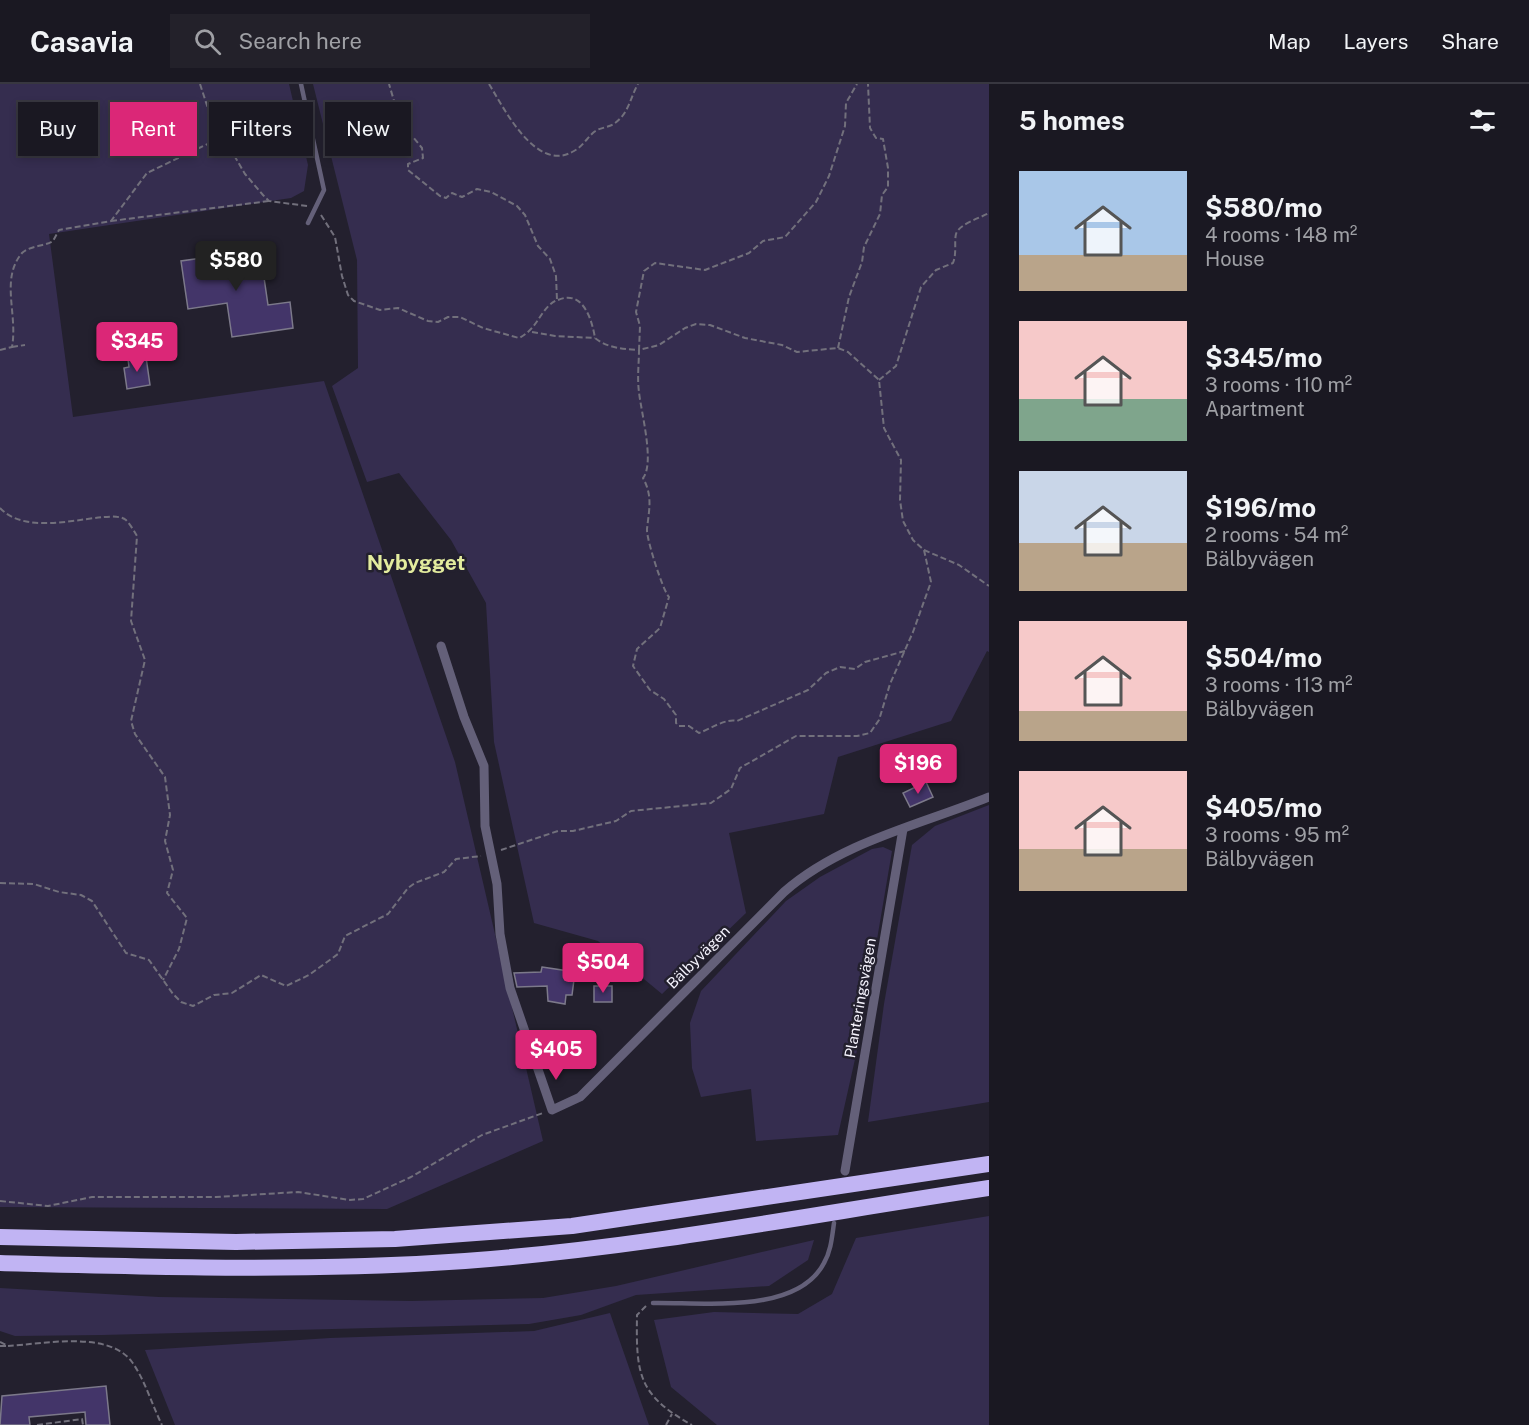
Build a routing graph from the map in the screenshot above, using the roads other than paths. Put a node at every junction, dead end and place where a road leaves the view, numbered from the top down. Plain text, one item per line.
1 (301, 84) edge
2 (308, 222) dead end
3 (441, 646) dead end
4 (989, 797) edge
5 (903, 829) junction
6 (989, 1164) edge
7 (845, 1171) dead end
8 (989, 1188) edge
9 (834, 1223) dead end
10 (0, 1237) edge
11 (0, 1263) edge
12 (653, 1303) road end

1 - 2 lane
3 - 5 street, Bälbyvägen
4 - 5 street, Bälbyvägen
5 - 7 street, Planteringsvägen
6 - 10 highway
8 - 11 highway
9 - 12 lane

